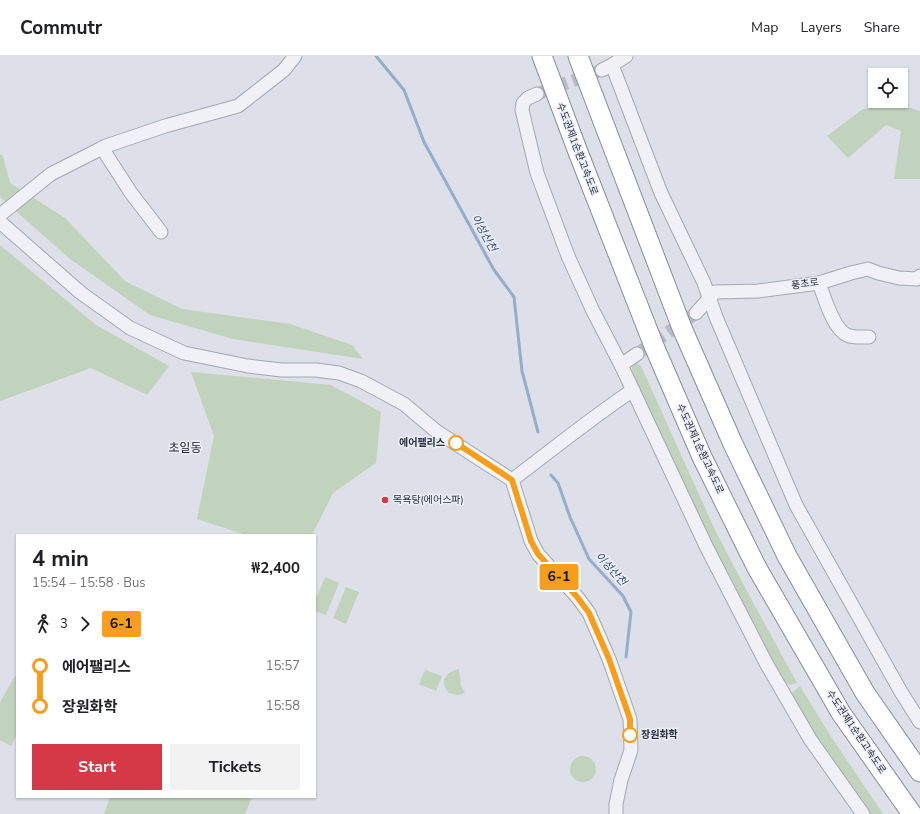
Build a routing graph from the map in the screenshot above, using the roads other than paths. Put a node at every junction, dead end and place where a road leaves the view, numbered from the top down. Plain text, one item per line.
1 (295, 56) edge
2 (542, 56) edge
3 (578, 56) edge
4 (626, 56) edge
5 (537, 94) tunnel mouth
6 (102, 148) junction
7 (0, 215) edge
8 (0, 222) edge
9 (161, 232) dead end
10 (919, 280) edge
11 (819, 283) junction
12 (710, 299) junction
13 (696, 313) tunnel mouth
14 (869, 337) dead end
15 (637, 354) tunnel mouth
16 (621, 365) junction
17 (633, 390) junction
18 (512, 480) junction
19 (920, 722) edge
20 (920, 772) edge
21 (616, 814) edge
22 (863, 814) edge
23 (912, 814) edge

1 - 6 street
2 - 23 highway, 수도권제1순환고속도로
3 - 20 highway
4 - 12 street
5 - 16 street
6 - 7 street
6 - 9 street
8 - 18 street
10 - 11 street, 풍초로
11 - 12 street, 풍초로
11 - 14 street
12 - 13 street, 풍초로
12 - 19 street
15 - 16 street
16 - 17 street
17 - 18 street
17 - 22 street
18 - 21 street

